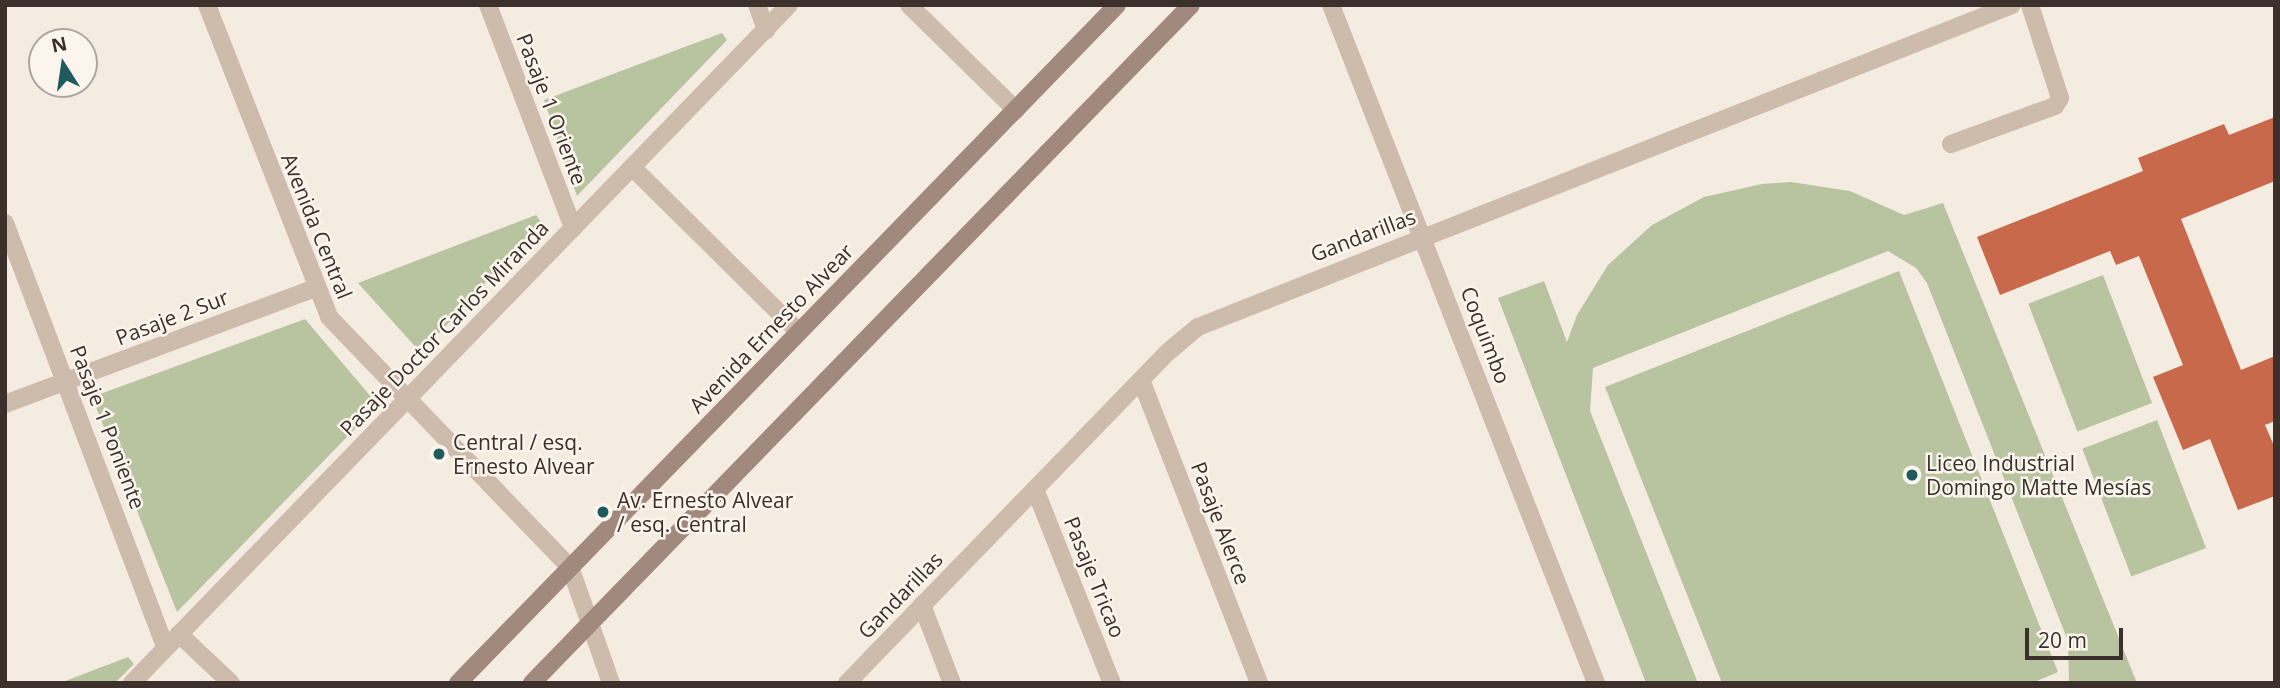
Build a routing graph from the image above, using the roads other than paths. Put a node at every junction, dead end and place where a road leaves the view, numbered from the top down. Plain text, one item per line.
1 (207, 5) edge
2 (488, 5) edge
3 (757, 5) edge
4 (789, 5) edge
5 (909, 5) edge
6 (1117, 5) edge
7 (1191, 5) edge
8 (1331, 5) edge
9 (2012, 5) edge
10 (2030, 5) edge
11 (766, 30) junction
12 (1016, 110) junction
13 (1951, 144) dead end
14 (632, 167) junction
15 (5, 223) edge
16 (573, 228) junction
17 (1423, 237) junction
18 (315, 288) junction
19 (799, 332) junction
20 (1141, 380) junction
21 (66, 381) junction
22 (406, 400) junction
23 (5, 404) edge
24 (1035, 489) junction
25 (570, 567) junction
26 (922, 606) junction
27 (588, 625) junction
28 (179, 634) junction
29 (166, 648) junction
30 (132, 683) edge
31 (231, 683) edge
32 (458, 683) edge
33 (533, 683) edge
34 (611, 683) edge
35 (847, 683) edge
36 (952, 683) edge
37 (1112, 683) edge
38 (1259, 683) edge
39 (1596, 683) edge

1 - 18 street, Avenida Central
2 - 16 street, Pasaje 1 Oriente
3 - 11 street
4 - 11 street, Pasaje Doctor Carlos Miranda
5 - 12 street
6 - 12 main road, Avenida Ernesto Alvear
7 - 27 main road
8 - 17 street, Coquimbo
9 - 17 street, Gandarillas
10 - 13 street
11 - 14 street, Pasaje Doctor Carlos Miranda
12 - 19 main road, Avenida Ernesto Alvear
14 - 16 street, Pasaje Doctor Carlos Miranda
14 - 19 street
15 - 21 street, Pasaje 1 Poniente
16 - 22 street, Pasaje Doctor Carlos Miranda
17 - 20 street, Gandarillas
17 - 39 street, Coquimbo
18 - 21 street, Pasaje 2 Sur
18 - 22 street, Avenida Central
19 - 25 main road, Avenida Ernesto Alvear
20 - 24 street, Gandarillas
20 - 38 street, Pasaje Alerce
21 - 23 street, Pasaje 2 Sur
21 - 29 street, Pasaje 1 Poniente
22 - 25 street, Avenida Central
22 - 28 street, Pasaje Doctor Carlos Miranda
24 - 26 street, Gandarillas
24 - 37 street, Pasaje Tricao
25 - 27 street, Avenida Central
25 - 32 main road, Avenida Ernesto Alvear
26 - 35 street, Gandarillas
26 - 36 street
27 - 33 main road
27 - 34 street, Avenida Central
28 - 29 street, Pasaje Doctor Carlos Miranda
28 - 31 street
29 - 30 street, Pasaje Doctor Carlos Miranda

